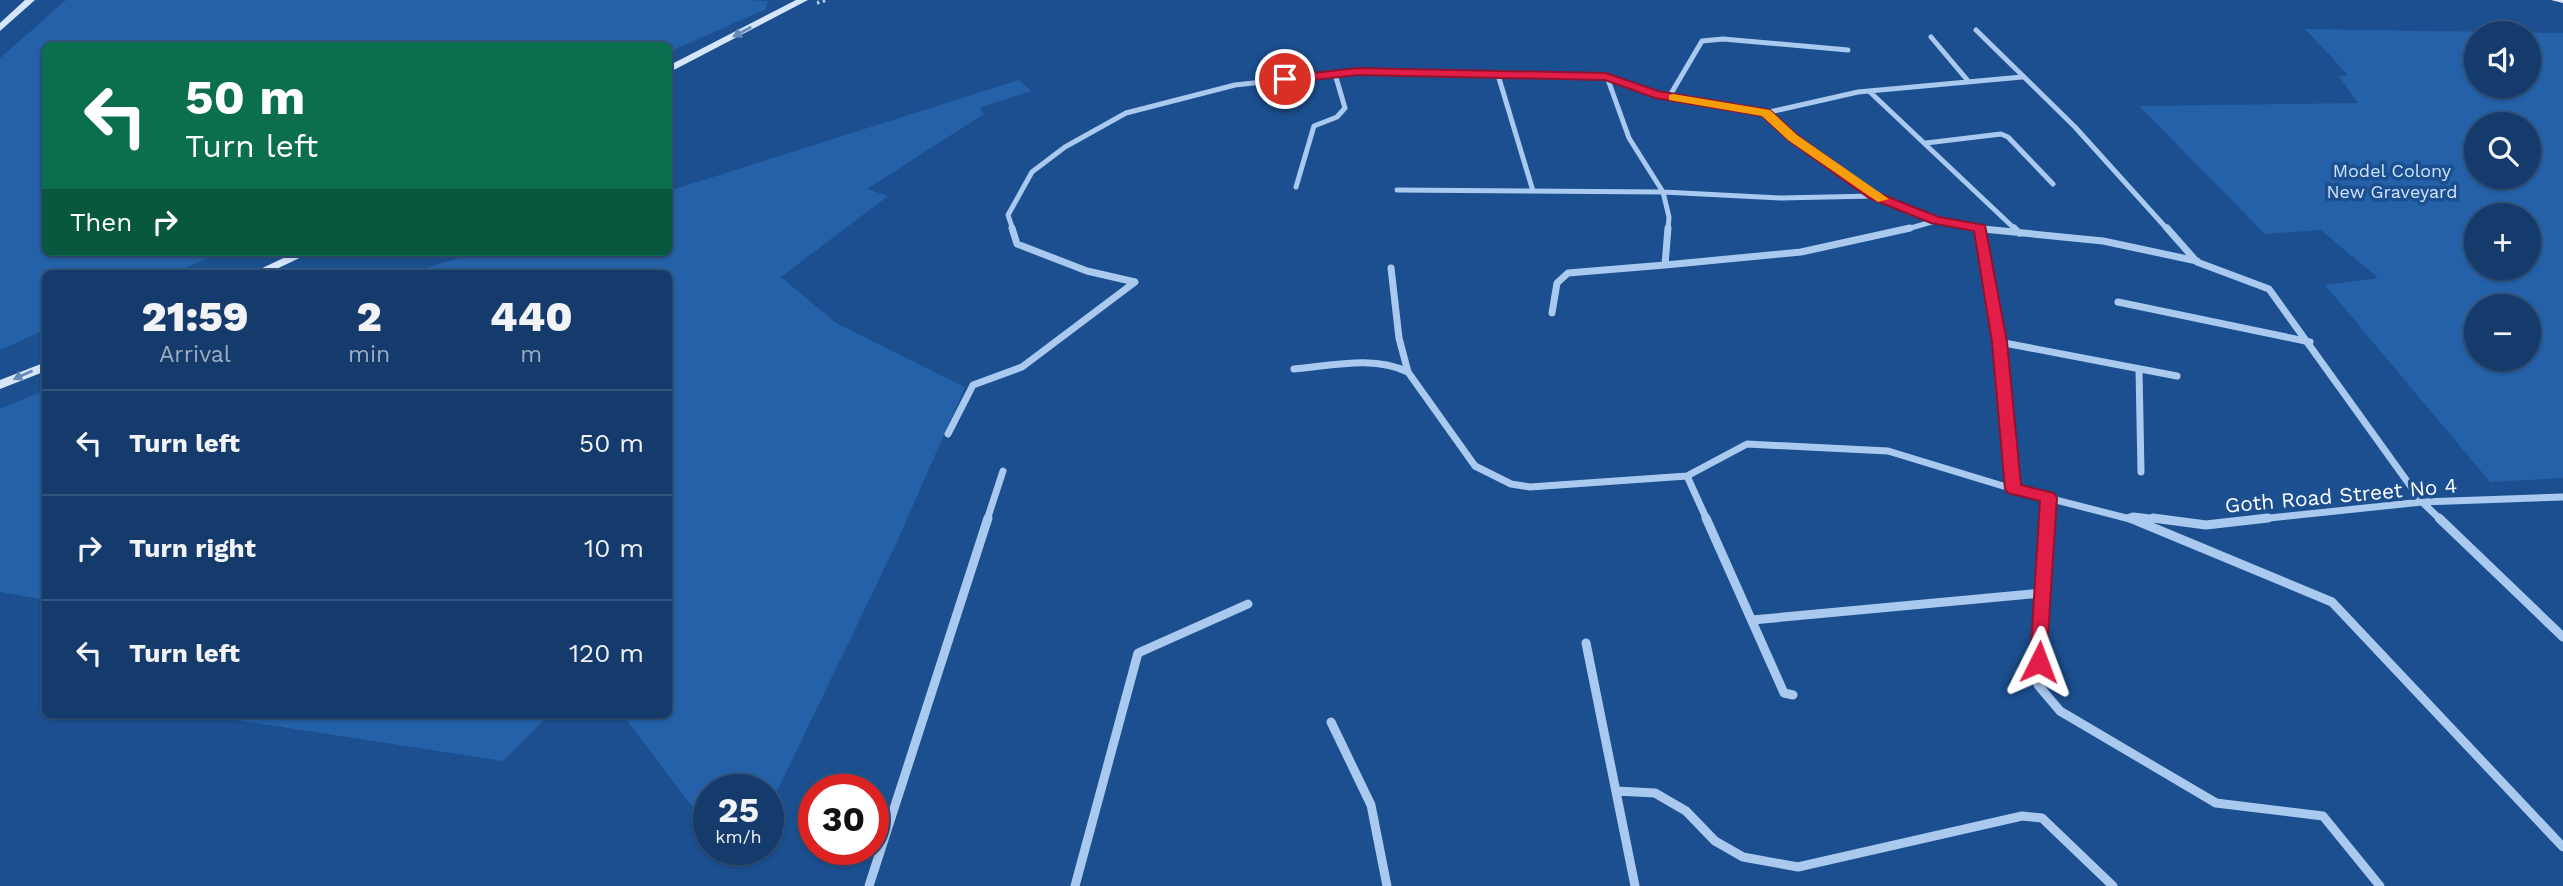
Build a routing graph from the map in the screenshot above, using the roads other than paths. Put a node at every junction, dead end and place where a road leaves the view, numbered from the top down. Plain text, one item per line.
1 (30, 0) edge
2 (803, 0) edge
3 (2556, 0) edge
4 (2563, 0) edge
5 (0, 28) edge
6 (1976, 30) dead end
7 (1931, 37) dead end
8 (1849, 50) dead end
9 (672, 68) edge
10 (1335, 74) junction
11 (1498, 75) junction
12 (2022, 76) junction
13 (1606, 77) junction
14 (1969, 82) junction
15 (1870, 92) junction
16 (1669, 97) junction
17 (1765, 113) junction
18 (1926, 144) junction
19 (2053, 184) dead end
20 (1296, 187) dead end
21 (1397, 190) dead end
22 (1533, 191) junction
23 (1662, 192) junction
24 (1874, 195) junction
25 (1936, 220) junction
26 (1980, 228) junction
27 (2019, 233) junction
28 (297, 256) edge
29 (2197, 262) junction
30 (1665, 265) junction
31 (1391, 268) dead end
32 (265, 270) edge
33 (2119, 302) dead end
34 (1552, 313) dead end
35 (1999, 342) junction
36 (2310, 342) junction
37 (42, 368) edge
38 (1294, 369) dead end
39 (2139, 369) junction
40 (1408, 372) junction
41 (2177, 376) dead end
42 (0, 385) edge
43 (948, 434) dead end
44 (1003, 471) dead end
45 (2141, 472) dead end
46 (1687, 476) junction
47 (2013, 489) junction
48 (2563, 497) edge
49 (2049, 498) junction
50 (2422, 502) junction
51 (2122, 515) junction
52 (2043, 593) junction
53 (1248, 604) dead end
54 (1752, 620) junction
55 (2563, 637) edge
56 (1586, 643) dead end
57 (1793, 695) dead end
58 (1331, 722) dead end
59 (1616, 791) junction
60 (2563, 847) edge
61 (869, 886) edge
62 (1075, 886) edge
63 (1387, 886) edge
64 (1635, 886) edge
65 (2113, 886) edge
66 (2380, 886) edge

1 - 5 main road
2 -> 9 main road
3 - 4 main road
6 - 12 street
7 - 14 street
8 - 16 street
10 - 11 street
10 - 20 street
10 - 43 street
11 - 13 street
11 - 22 street
12 - 14 street
12 - 29 street
13 - 16 street
13 - 23 street
14 - 15 street
15 - 17 street
15 - 18 street
16 - 17 street
17 - 24 street
18 - 19 street
18 - 27 street
21 - 22 street
22 - 23 street
23 - 24 street
23 - 30 street
24 - 25 street
25 - 26 street
25 - 30 street
26 - 27 street
26 - 35 street
27 - 29 street
28 - 32 main road
29 - 36 street
30 - 34 street
31 - 40 street
33 - 36 street
35 - 39 street
35 - 47 street
36 - 50 street
37 -> 42 main road
38 - 40 street
39 - 41 street
39 - 45 street
40 - 46 street
44 - 61 street
46 - 47 street
46 - 54 street
47 - 49 street
48 - 50 street, Goth Road Street No 4
49 - 51 street
49 - 52 street
50 - 51 street, Goth Road Street No 4
50 - 55 street
51 - 60 street
52 - 54 street
52 - 66 street
53 - 62 street
54 - 57 street
56 - 59 street
58 - 63 street
59 - 64 street
59 - 65 street

